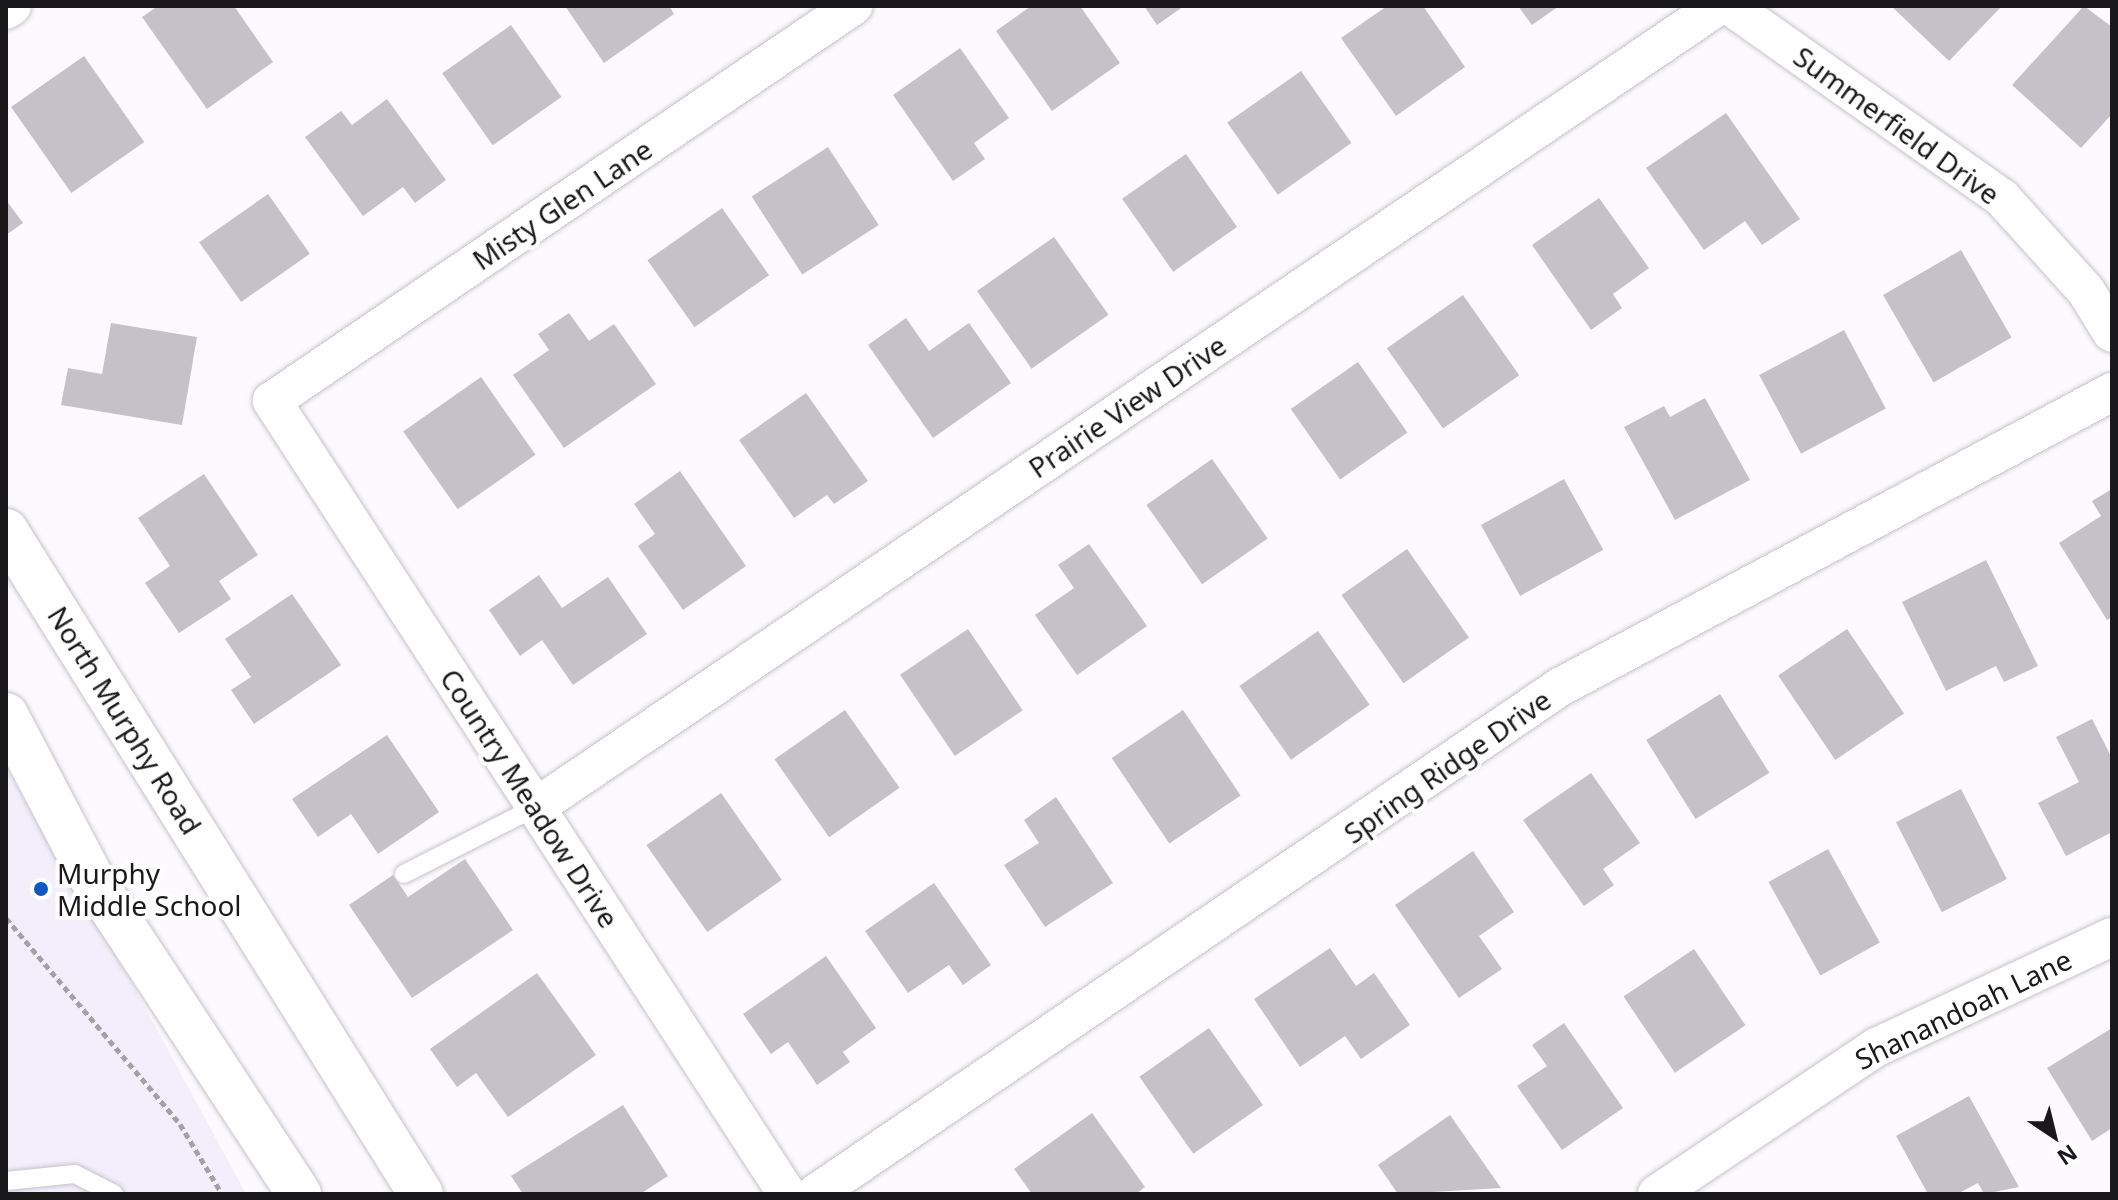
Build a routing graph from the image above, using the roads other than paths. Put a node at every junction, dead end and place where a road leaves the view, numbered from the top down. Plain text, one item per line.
1 (12, 6) edge
2 (853, 6) edge
3 (1718, 6) edge
4 (1730, 6) edge
5 (6, 10) edge
6 (2112, 333) edge
7 (2112, 392) edge
8 (272, 401) joint
9 (6, 531) edge
10 (6, 715) edge
11 (536, 807) junction
12 (404, 874) dead end
13 (2112, 937) edge
14 (6, 1181) edge
15 (114, 1194) edge
16 (299, 1194) edge
17 (421, 1194) edge
18 (787, 1194) edge
19 (815, 1194) edge
20 (1657, 1194) edge

1 - 5 street
2 - 8 street, Misty Glen Lane
3 - 11 street, Prairie View Drive
4 - 6 street, Summerfield Drive
7 - 19 street, Spring Ridge Drive
8 - 11 street, Country Meadow Drive
9 - 17 main road, North Murphy Road
10 - 16 main road
11 - 12 lane
11 - 18 street, Country Meadow Drive
13 - 20 street, Shanandoah Lane
14 - 15 lane

